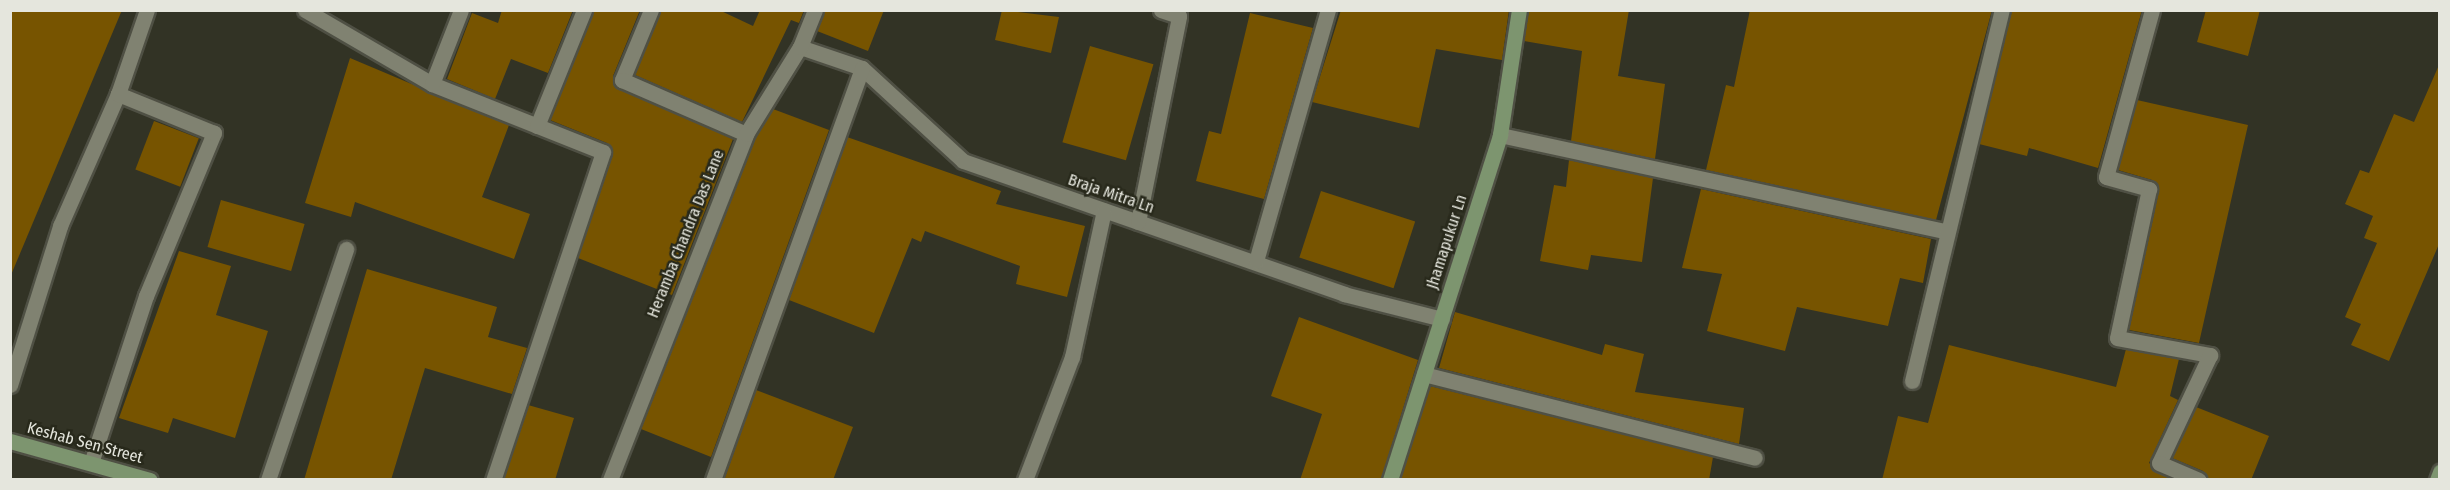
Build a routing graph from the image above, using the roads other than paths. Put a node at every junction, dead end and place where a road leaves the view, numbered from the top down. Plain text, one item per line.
1 (147, 10) edge
2 (305, 10) edge
3 (461, 10) edge
4 (584, 10) edge
5 (651, 10) edge
6 (815, 10) edge
7 (1161, 10) edge
8 (1328, 10) edge
9 (1519, 10) edge
10 (2001, 10) edge
11 (2152, 10) edge
12 (800, 47) junction
13 (862, 68) junction
14 (432, 84) junction
15 (118, 94) junction
16 (537, 126) junction
17 (746, 134) junction
18 (1500, 135) junction
19 (1104, 210) junction
20 (1138, 222) junction
21 (1947, 232) junction
22 (346, 249) dead end
23 (1256, 261) junction
24 (1442, 319) junction
25 (1424, 374) junction
26 (1912, 381) dead end
27 (10, 385) edge
28 (10, 441) edge
29 (1755, 458) dead end
30 (91, 463) junction
31 (2159, 463) junction
32 (2439, 472) edge
33 (150, 480) edge
34 (268, 480) edge
35 (493, 480) edge
36 (610, 480) edge
37 (713, 480) edge
38 (1025, 480) edge
39 (1390, 480) edge
40 (2165, 480) edge
41 (2199, 480) edge
42 (2437, 480) edge

1 - 15 lane
2 - 14 lane
3 - 14 lane
4 - 16 lane
5 - 17 lane
6 - 12 lane, Heramba Chandra Das Lane
7 - 20 lane
8 - 23 lane
9 - 18 street, Jhamapukur Ln
10 - 21 lane
11 - 31 lane
12 - 13 lane, Braja Mitra Ln
12 - 17 lane, Heramba Chandra Das Lane
13 - 19 lane, Braja Mitra Ln
13 - 37 lane
14 - 16 lane
15 - 27 lane
15 - 30 lane
16 - 35 lane
17 - 36 lane, Heramba Chandra Das Lane
18 - 21 lane
18 - 24 street, Jhamapukur Ln
19 - 20 lane, Braja Mitra Ln
19 - 38 lane
20 - 23 lane, Braja Mitra Ln
21 - 26 lane
22 - 34 lane
23 - 24 lane, Braja Mitra Ln
24 - 25 street, Jhamapukur Ln
25 - 29 lane
25 - 39 street, Jhamapukur Ln
28 - 30 street, Keshab Sen Street
30 - 33 street, Keshab Sen Street
31 - 40 lane
31 - 41 lane
32 - 42 street

